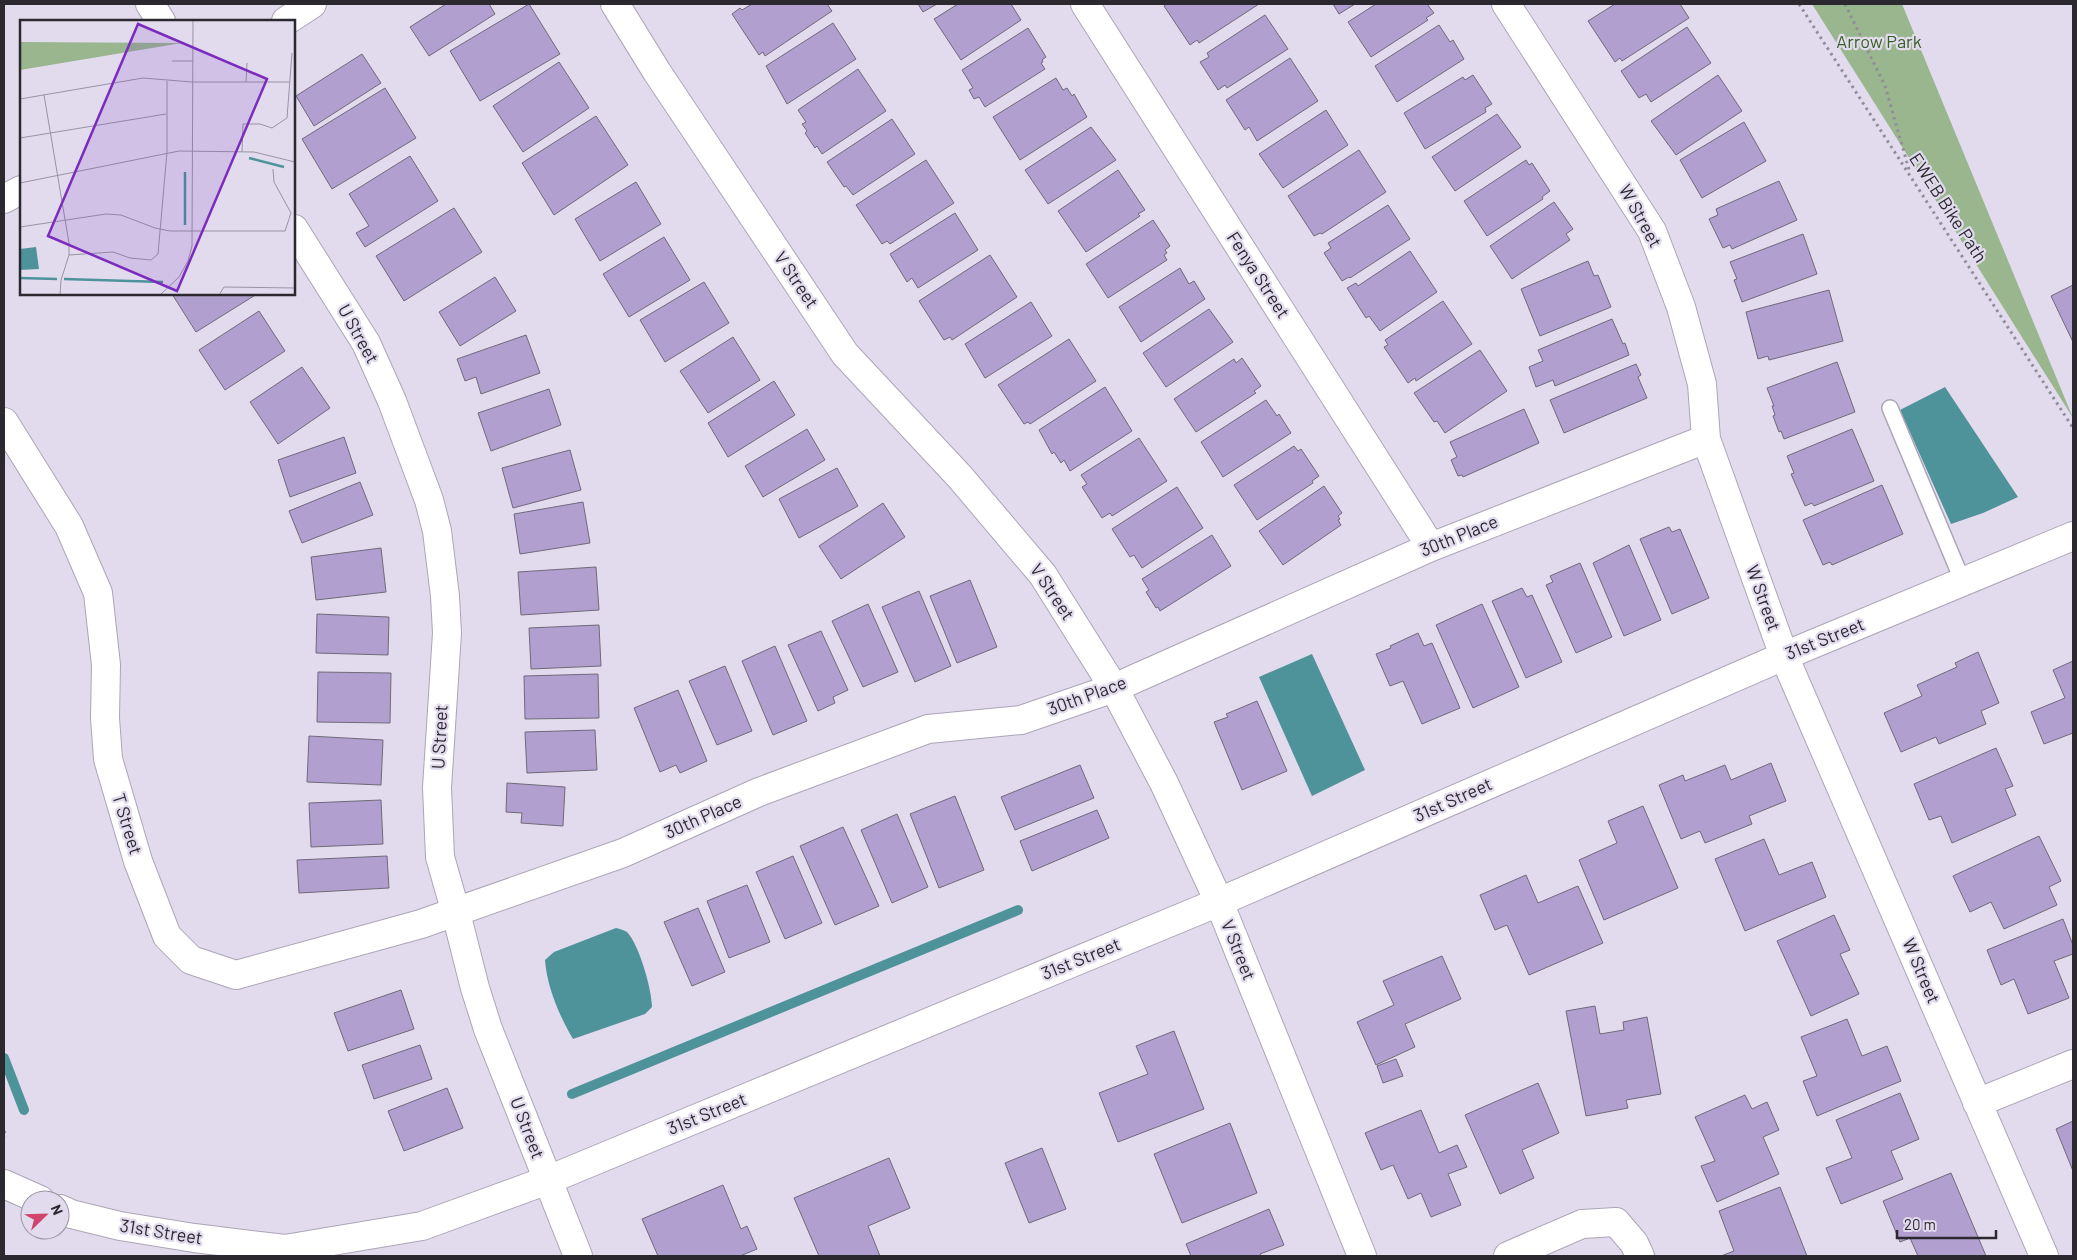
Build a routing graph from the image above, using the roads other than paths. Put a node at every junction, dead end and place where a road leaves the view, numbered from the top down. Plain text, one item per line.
1 (150, 4) edge
2 (312, 4) edge
3 (615, 4) edge
4 (1085, 4) edge
5 (1506, 4) edge
6 (160, 20) edge
7 (288, 20) edge
8 (20, 191) edge
9 (4, 199) edge
10 (295, 231) edge
11 (1890, 408) dead end
12 (4, 422) edge
13 (1706, 439) junction
14 (2073, 536) edge
15 (1431, 547) junction
16 (1963, 582) junction
17 (1784, 656) junction
18 (1114, 688) junction
19 (1219, 902) junction
20 (456, 912) junction
21 (2073, 1064) edge
22 (1977, 1103) junction
23 (548, 1180) junction
24 (4, 1184) edge
25 (20, 1191) edge
26 (70, 1214) edge
27 (578, 1256) edge
28 (1362, 1256) edge
29 (1508, 1256) edge
30 (1640, 1256) edge
31 (2044, 1256) edge

1 - 6 street
2 - 7 street
3 - 18 street, V Street
4 - 15 street, Fenya Street
5 - 13 street, W Street
8 - 9 street
10 - 20 street, U Street
11 - 16 lane
12 - 20 street, T Street
13 - 15 street, 30th Place
13 - 17 street, W Street
14 - 16 street, 31st Street
15 - 18 street, 30th Place
16 - 17 street, 31st Street
17 - 19 street, 31st Street
17 - 22 street, W Street
18 - 19 street, V Street
18 - 20 street, 30th Place
19 - 23 street, 31st Street
19 - 28 street, V Street
20 - 23 street, U Street
21 - 22 street
22 - 31 street, W Street
23 - 26 street, 31st Street
23 - 27 street, U Street
24 - 25 street
29 - 30 street

